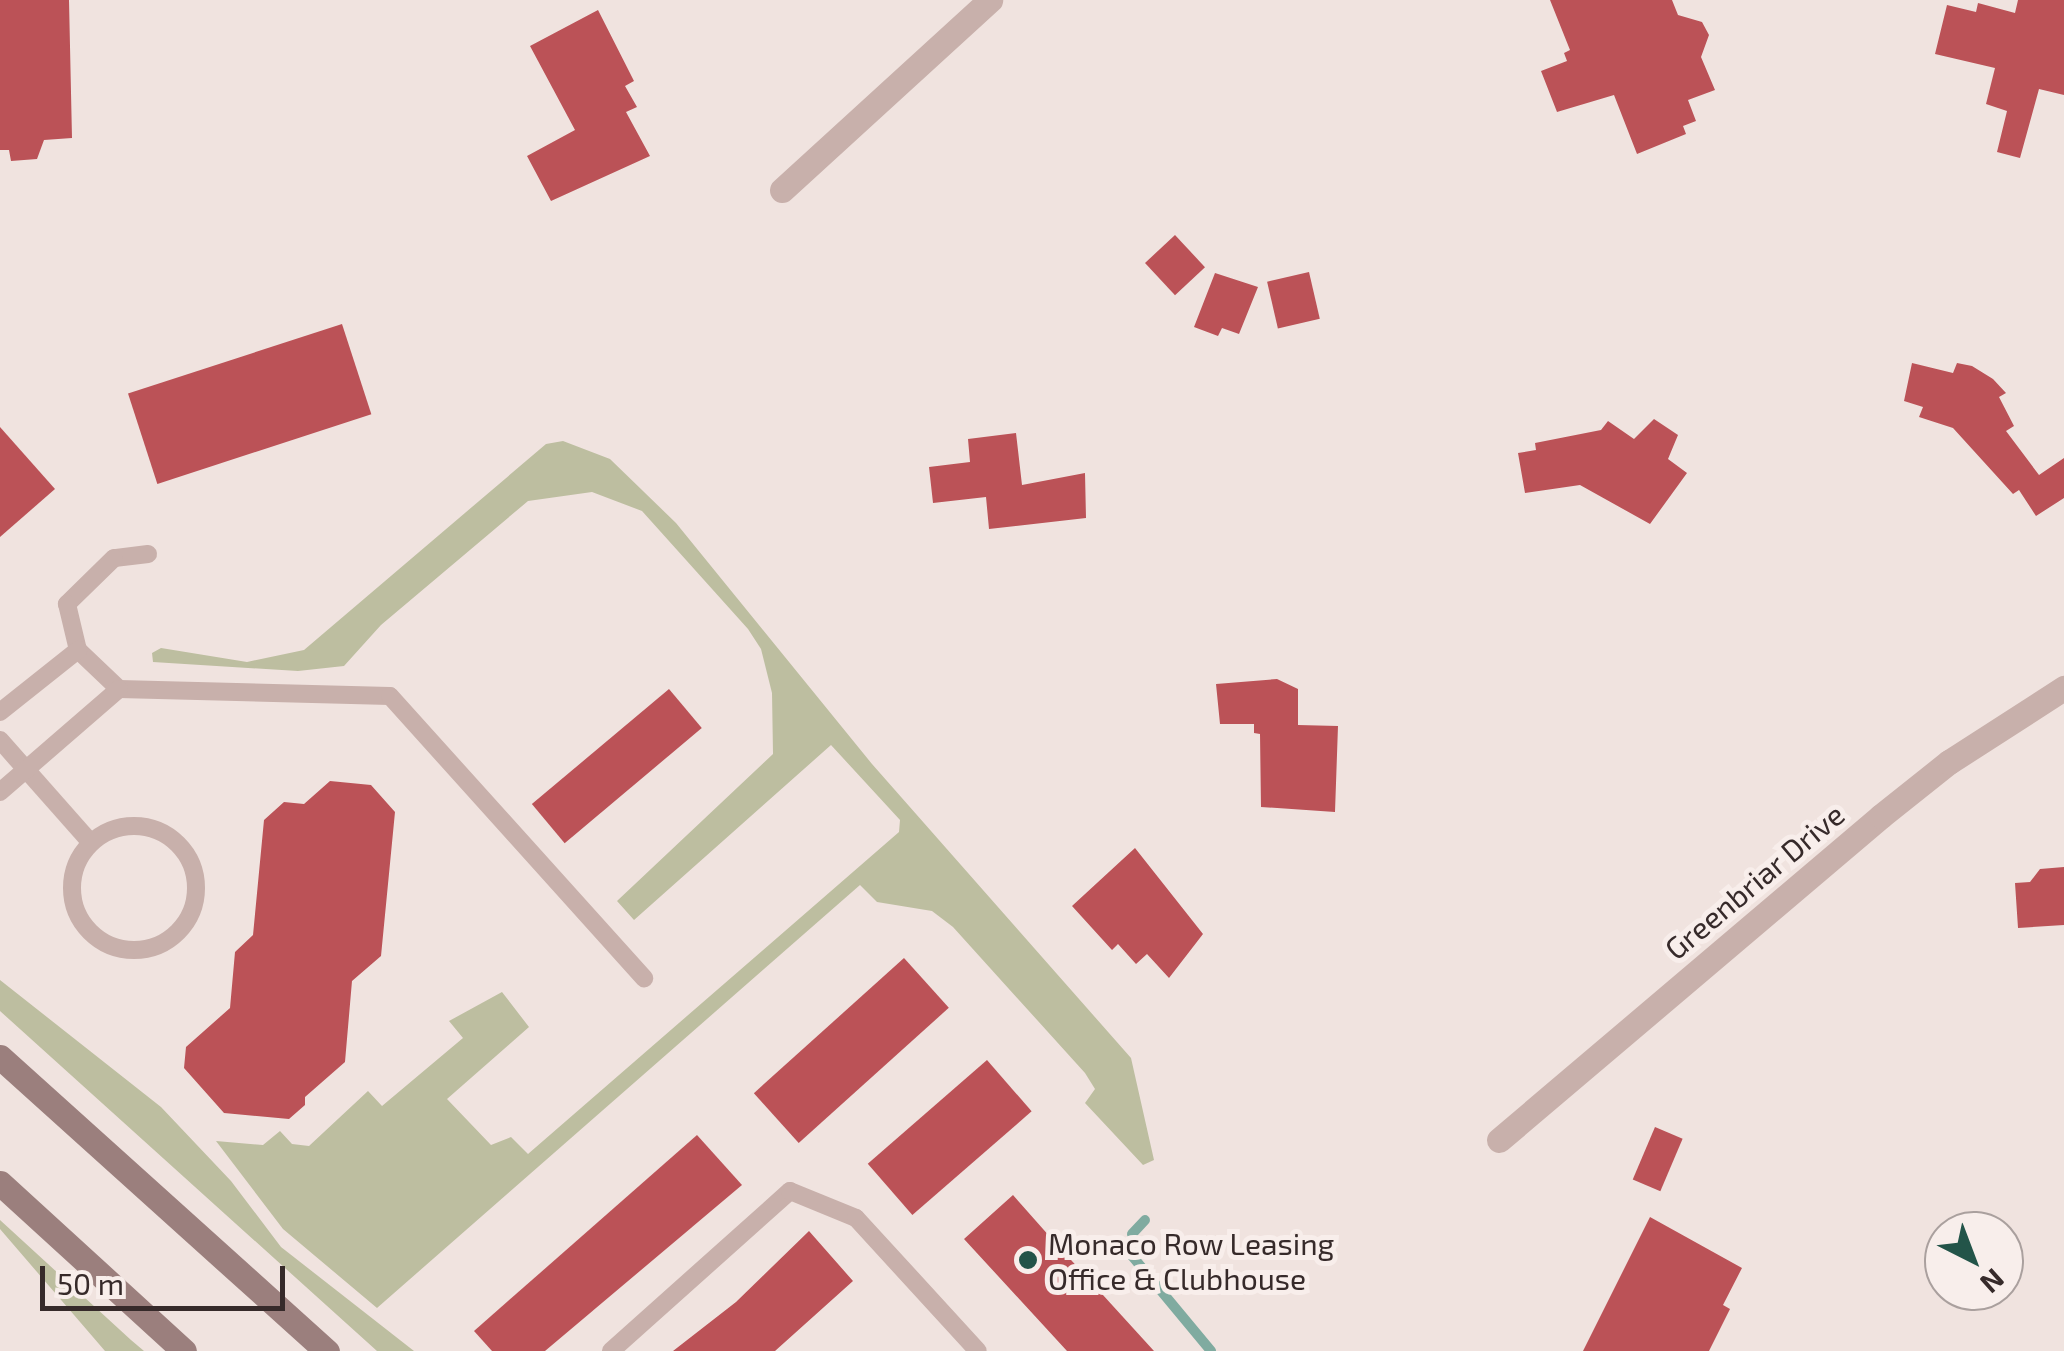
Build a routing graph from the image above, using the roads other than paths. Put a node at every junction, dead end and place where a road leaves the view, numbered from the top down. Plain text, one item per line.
1 (990, 0) edge
2 (782, 190) dead end
3 (148, 554) dead end
4 (78, 650) junction
5 (2064, 688) edge
6 (118, 689) junction
7 (0, 712) edge
8 (0, 740) edge
9 (26, 770) junction
10 (0, 792) edge
11 (91, 843) junction
12 (644, 978) dead end
13 (0, 1058) edge
14 (1498, 1140) dead end
15 (0, 1183) edge
16 (184, 1351) edge
17 (327, 1351) edge
18 (611, 1351) edge
19 (978, 1351) edge

1 - 2 street
3 - 4 lane
4 - 6 lane
4 - 7 lane
5 - 14 street, Greenbriar Drive
6 - 9 lane
6 - 12 lane
8 - 9 lane
9 - 10 lane
9 - 11 lane
11 - 11 lane
13 - 17 main road
15 - 16 main road
18 - 19 lane

